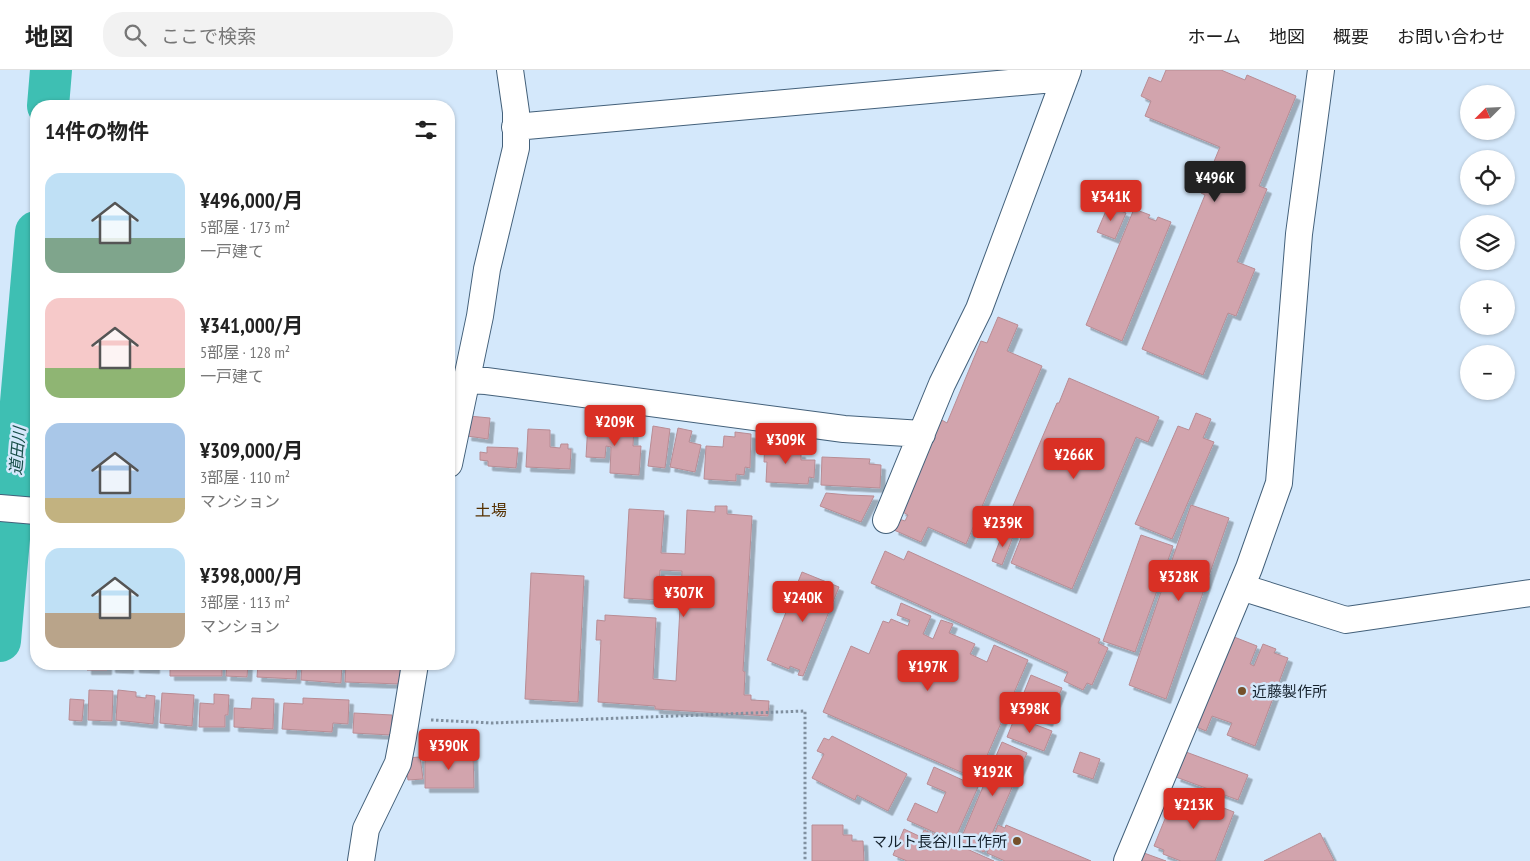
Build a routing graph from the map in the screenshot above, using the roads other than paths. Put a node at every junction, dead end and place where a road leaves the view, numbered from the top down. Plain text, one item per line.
1 (510, 70) edge
2 (1322, 70) edge
3 (1066, 74) edge
4 (516, 127) junction
5 (467, 380) junction
6 (922, 434) junction
7 (455, 436) edge
8 (0, 508) edge
9 (30, 510) edge
10 (886, 520) dead end
11 (1241, 586) junction
12 (1530, 593) edge
13 (414, 670) edge
14 (361, 861) edge
15 (1127, 861) edge

1 - 4 street
2 - 11 street
3 - 4 street
3 - 6 street
4 - 5 street
5 - 6 street
5 - 7 street
6 - 10 street
8 - 9 street
11 - 12 street
11 - 15 street
13 - 14 street

